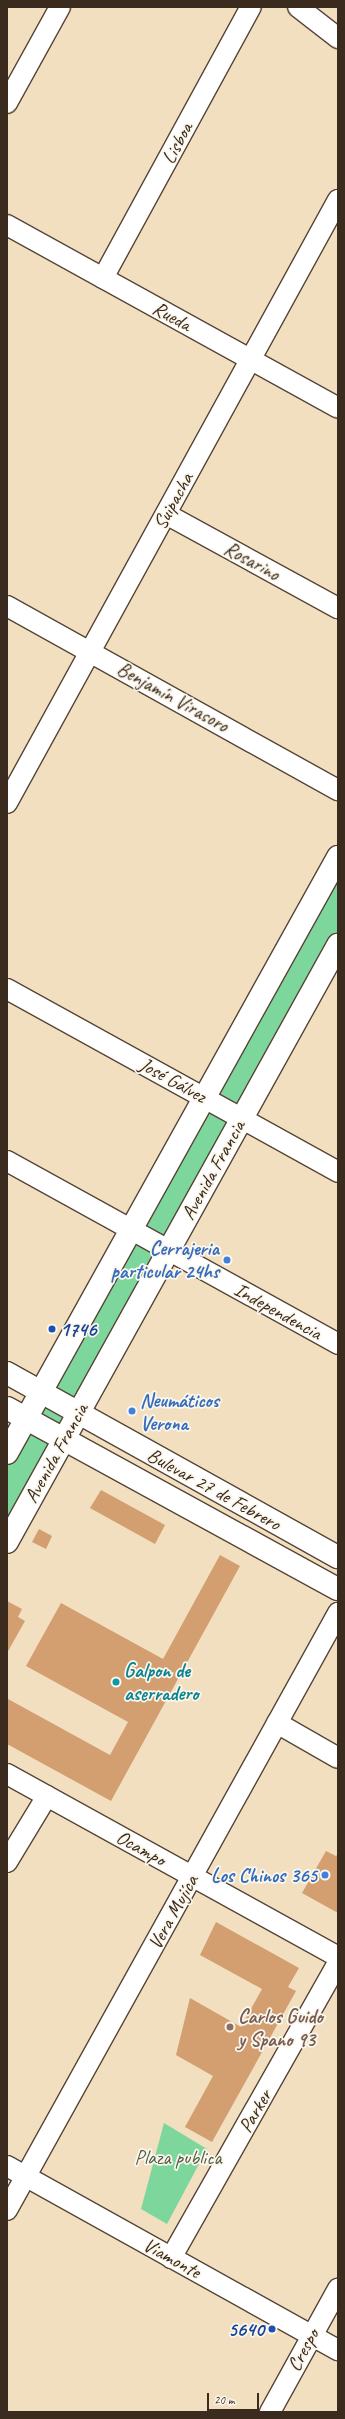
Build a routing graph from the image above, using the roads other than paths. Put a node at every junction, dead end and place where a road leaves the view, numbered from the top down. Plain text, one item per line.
1 (60, 7) edge
2 (251, 7) edge
3 (298, 7) edge
4 (338, 38) edge
5 (7, 103) edge
6 (338, 200) edge
7 (7, 225) edge
8 (104, 278) junction
9 (250, 360) junction
10 (338, 408) edge
11 (166, 514) junction
12 (7, 606) edge
13 (338, 608) edge
14 (90, 651) junction
15 (338, 790) edge
16 (7, 803) edge
17 (338, 856) edge
18 (338, 945) edge
19 (7, 989) edge
20 (204, 1098) junction
21 (241, 1119) junction
22 (7, 1162) edge
23 (338, 1172) edge
24 (131, 1230) junction
25 (168, 1251) junction
26 (338, 1344) edge
27 (7, 1373) edge
28 (40, 1392) junction
29 (7, 1408) edge
30 (78, 1413) junction
31 (26, 1419) junction
32 (64, 1439) junction
33 (7, 1453) edge
34 (7, 1542) edge
35 (338, 1557) edge
36 (338, 1589) edge
37 (338, 1613) edge
38 (277, 1723) junction
39 (338, 1758) edge
40 (7, 1774) edge
41 (47, 1796) junction
42 (7, 1862) edge
43 (192, 1876) junction
44 (338, 1957) edge
45 (338, 1963) edge
46 (7, 2166) edge
47 (26, 2176) junction
48 (7, 2210) edge
49 (171, 2258) junction
50 (338, 2289) edge
51 (312, 2335) junction
52 (338, 2350) edge
53 (270, 2412) edge

1 - 5 street
2 - 8 street, Lisboa
3 - 4 street
6 - 9 street, Suipacha
7 - 8 street, Rueda
8 - 9 street, Rueda
9 - 10 street, Rueda
9 - 11 street, Suipacha
11 - 13 street, Rosarino
11 - 14 street, Suipacha
12 - 14 street, Benjamín Virasoro
14 - 15 street, Benjamín Virasoro
14 - 16 street, Suipacha
17 - 20 main road
18 - 21 main road, Avenida Francia
19 - 20 street, José Gálvez
20 - 21 street, José Gálvez
20 - 24 main road
21 - 23 street, José Gálvez
21 - 25 main road, Avenida Francia
22 - 24 street, Independencia
24 - 25 street, Independencia
24 - 28 main road
25 - 26 street, Independencia
25 - 30 main road, Avenida Francia
27 - 28 main road, Bulevar 27 de Febrero
28 - 30 main road, Bulevar 27 de Febrero
28 - 31 main road
29 - 31 main road, Bulevar 27 de Febrero
30 - 32 main road, Avenida Francia
30 - 35 main road, Bulevar 27 de Febrero
31 - 32 main road, Bulevar 27 de Febrero
31 - 33 main road
32 - 34 main road, Avenida Francia
32 - 36 main road, Bulevar 27 de Febrero
37 - 38 street, Vera Mujíca
38 - 39 street
38 - 43 street, Vera Mujíca
40 - 41 street, Ocampo
41 - 42 street
41 - 43 street, Ocampo
43 - 44 street, Ocampo
43 - 47 street, Vera Mujíca
45 - 49 street, Parker
46 - 47 street, Viamonte
47 - 48 street, Vera Mujíca
47 - 49 street, Viamonte
49 - 51 street, Viamonte
50 - 51 street, Crespo
51 - 52 street, Viamonte
51 - 53 street, Crespo

